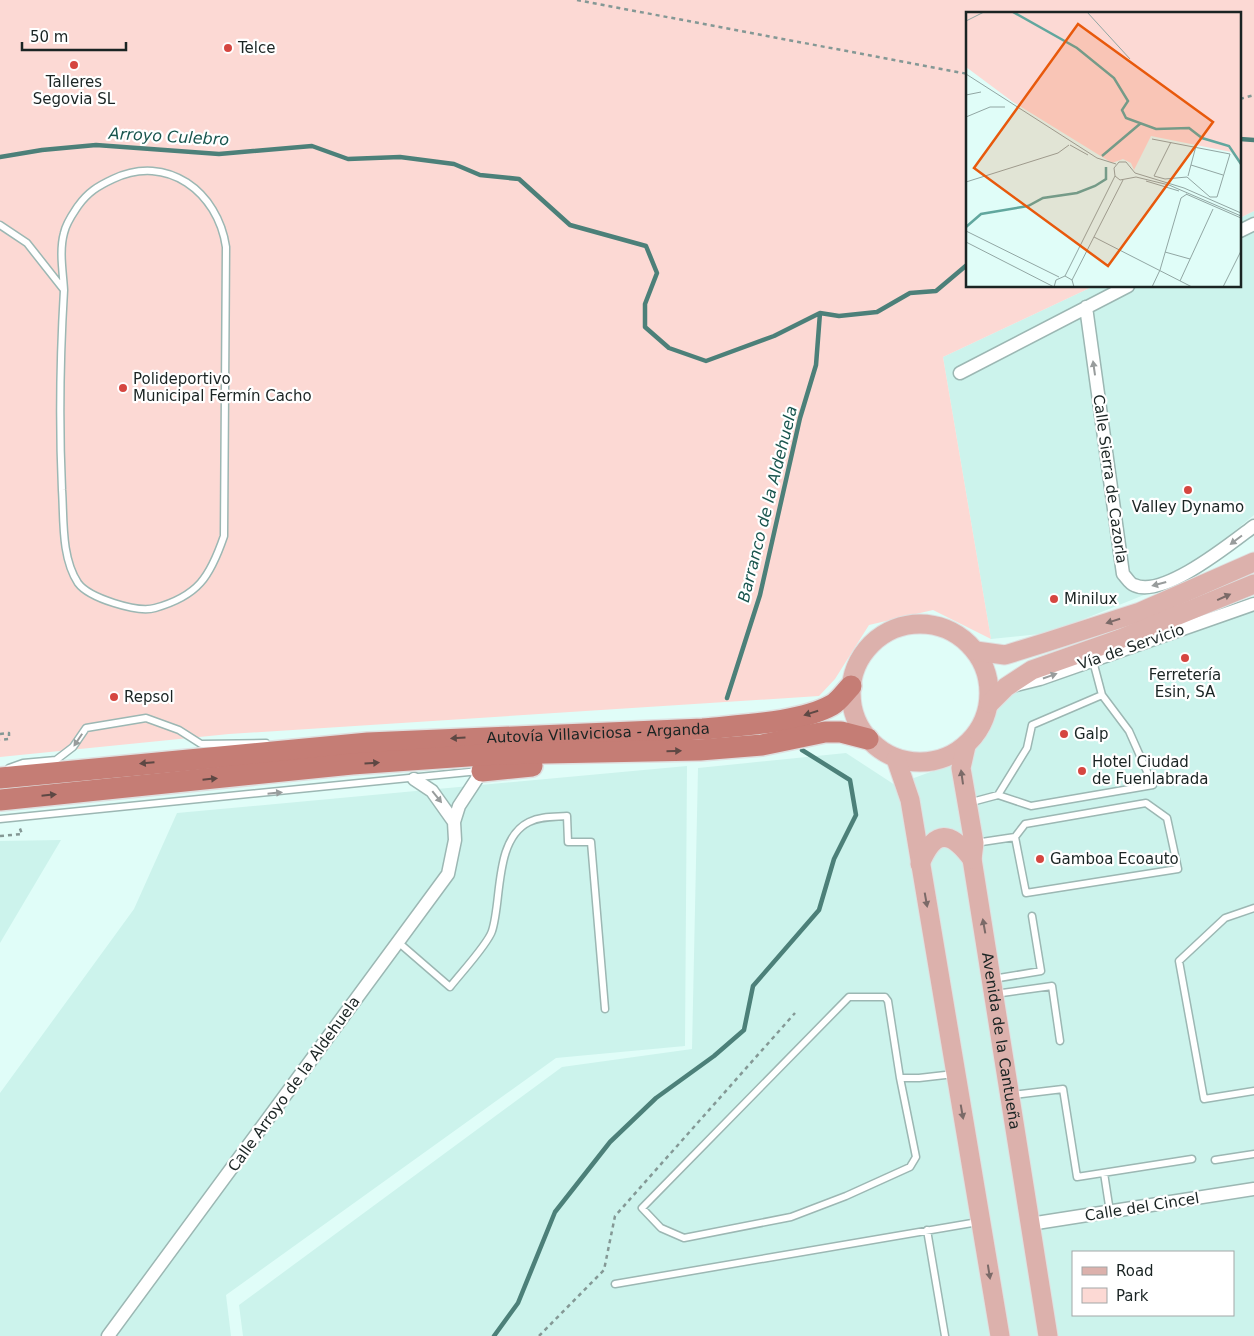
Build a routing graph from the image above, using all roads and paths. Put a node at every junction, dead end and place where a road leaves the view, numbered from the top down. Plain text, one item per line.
1 (577, 0) edge
2 (966, 74) edge
3 (1254, 224) edge
4 (0, 226) edge
5 (1242, 229) edge
6 (1124, 288) edge
7 (64, 290) junction
8 (1086, 307) junction
9 (960, 373) dead end
10 (1254, 526) edge
11 (1218, 554) junction
12 (1254, 562) edge
13 (1254, 584) edge
14 (1158, 603) junction
15 (1254, 604) edge
16 (976, 651) junction
17 (1092, 661) junction
18 (850, 686) junction
19 (1006, 687) junction
20 (1102, 695) junction
21 (990, 703) junction
22 (0, 734) edge
23 (868, 739) junction
24 (0, 740) edge
25 (271, 743) dead end
26 (280, 744) dead end
27 (335, 745) junction
28 (966, 746) junction
29 (635, 751) junction
30 (896, 759) junction
31 (0, 771) edge
32 (482, 771) junction
33 (0, 778) edge
34 (414, 779) junction
35 (998, 795) junction
36 (0, 800) edge
37 (967, 803) junction
38 (0, 819) edge
39 (454, 822) junction
40 (10, 828) dead end
41 (0, 836) edge
42 (1015, 837) junction
43 (973, 851) junction
44 (920, 864) junction
45 (1254, 908) edge
46 (1032, 916) dead end
47 (398, 942) junction
48 (994, 986) junction
49 (605, 1009) dead end
50 (1060, 1041) dead end
51 (956, 1074) junction
52 (900, 1078) junction
53 (1254, 1091) edge
54 (1009, 1095) junction
55 (1254, 1154) edge
56 (1192, 1159) dead end
57 (1215, 1160) dead end
58 (1104, 1173) junction
59 (1254, 1189) edge
60 (1110, 1212) junction
61 (980, 1221) junction
62 (1030, 1224) junction
63 (926, 1230) junction
64 (615, 1284) dead end
65 (108, 1336) edge
66 (945, 1336) edge
67 (1000, 1336) edge
68 (1048, 1336) edge

1 - 2 path
3 - 5 street
4 - 7 lane
6 - 8 street
7 - 7 lane
8 - 9 street
11 -> 8 street, Calle Sierra de Cazorla
10 -> 11 street
11 - 14 lane
12 - 14 main road
19 -> 13 main road
14 -> 16 main road
15 - 17 street, Vía de Servicio
16 - 18 main road
16 - 21 main road
19 -> 17 street, Vía de Servicio
17 - 20 lane
18 - 23 main road
18 -> 27 highway, Autovía Villaviciosa - Arganda
19 - 21 main road
20 - 35 lane
20 - 35 lane
21 - 28 main road
22 - 24 path
29 -> 23 highway
23 - 30 main road
25 -> 31 lane
26 - 27 lane
27 -> 33 highway, Autovía Villaviciosa - Arganda
28 - 30 main road
37 -> 28 main road, Avenida de la Cantueña
29 - 32 highway
36 -> 29 highway
30 - 44 main road
32 - 34 lane
32 - 39 street, Calle Arroyo de la Aldehuela
38 -> 34 lane
34 -> 39 street
35 - 37 lane
37 - 43 main road, Avenida de la Cantueña
39 - 47 street, Calle Arroyo de la Aldehuela
40 - 41 path
42 - 42 lane
42 - 43 lane
43 - 44 main road
48 -> 43 main road, Avenida de la Cantueña
44 -> 51 main road
45 - 53 lane
46 - 48 lane
47 - 49 lane
47 - 65 street, Calle Arroyo de la Aldehuela
48 - 50 lane
48 - 54 main road, Avenida de la Cantueña
51 - 52 lane
51 -> 61 main road
52 - 52 lane
54 - 58 lane
54 - 62 main road, Avenida de la Cantueña
55 - 57 lane
56 - 58 lane
58 - 60 lane
59 - 60 street, Calle del Cincel
60 - 62 street, Calle del Cincel
61 - 63 lane
61 -> 67 main road
62 - 68 main road, Avenida de la Cantueña
63 - 64 lane
63 - 66 lane

